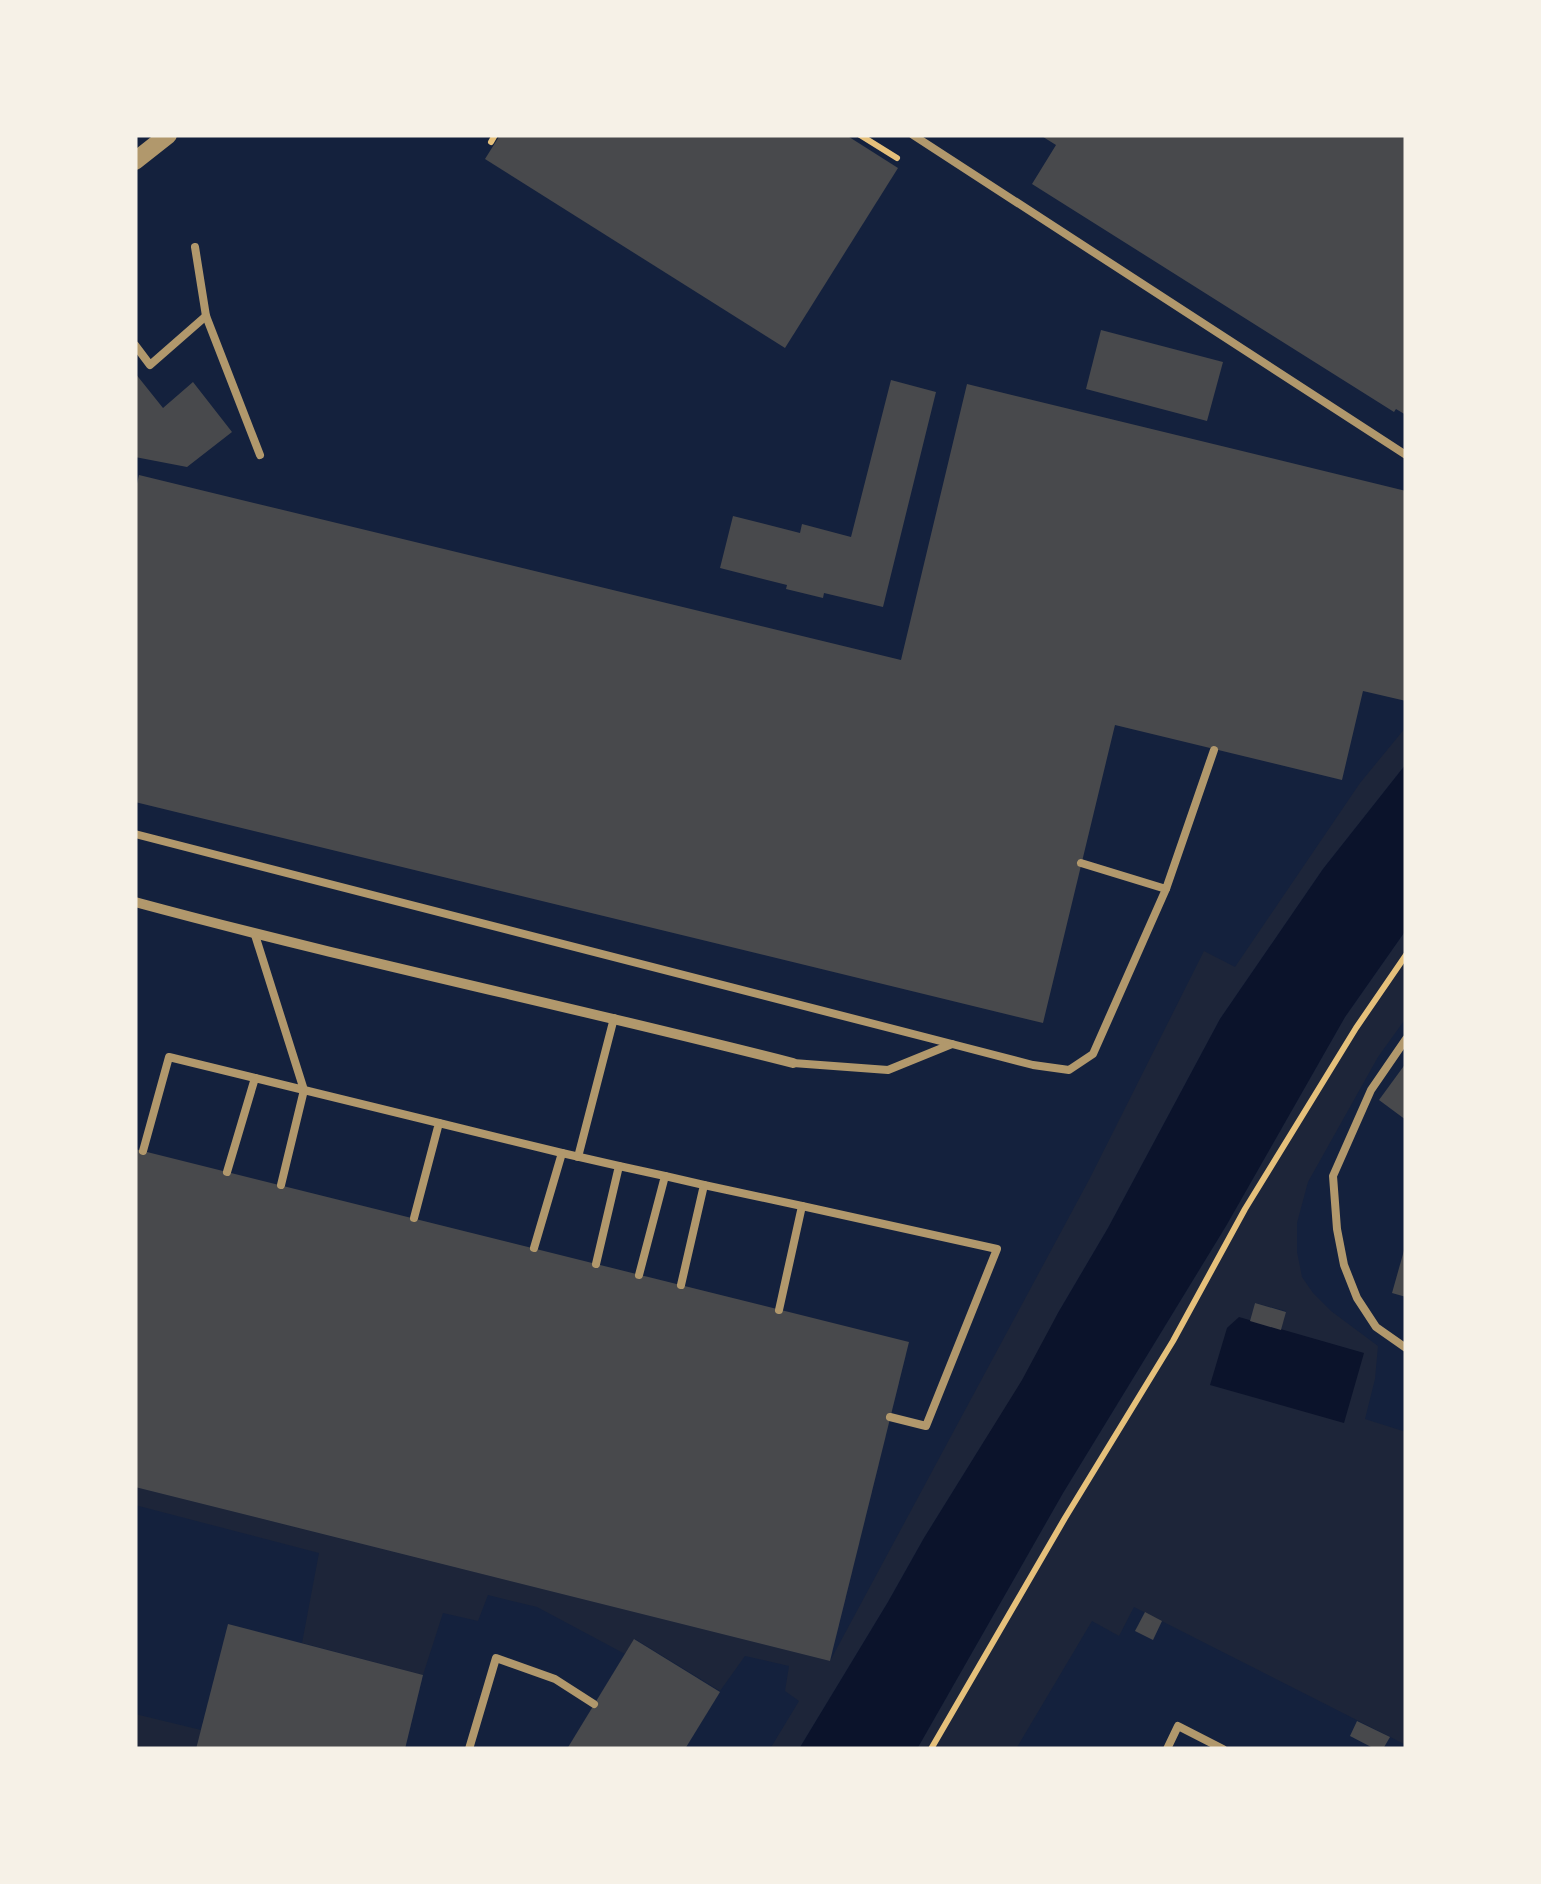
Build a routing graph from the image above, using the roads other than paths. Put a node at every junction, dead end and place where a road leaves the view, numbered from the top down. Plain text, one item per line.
1 (168, 135) edge
2 (912, 135) edge
3 (135, 161) edge
4 (195, 247) dead end
5 (206, 316) junction
6 (135, 345) edge
7 (260, 455) dead end
8 (1406, 455) edge
9 (1214, 750) dead end
10 (135, 834) edge
11 (1082, 864) dead end
12 (1166, 888) junction
13 (135, 902) edge
14 (256, 934) junction
15 (614, 1018) junction
16 (1406, 1039) edge
17 (952, 1044) junction
18 (792, 1063) joint
19 (254, 1078) junction
20 (304, 1090) junction
21 (439, 1123) junction
22 (143, 1151) dead end
23 (562, 1153) junction
24 (578, 1157) junction
25 (619, 1166) junction
26 (227, 1172) dead end
27 (664, 1176) junction
28 (281, 1185) dead end
29 (704, 1185) junction
30 (802, 1206) junction
31 (414, 1218) dead end
32 (534, 1248) dead end
33 (596, 1264) dead end
34 (639, 1275) dead end
35 (681, 1285) dead end
36 (779, 1310) dead end
37 (1406, 1348) edge
38 (890, 1417) dead end
39 (594, 1704) dead end
40 (469, 1749) edge
41 (1167, 1749) edge
42 (1223, 1749) edge

1 - 3 street
2 - 8 lane
4 - 5 lane
5 - 6 lane
5 - 7 lane
9 - 12 lane
10 - 17 lane
11 - 12 lane
12 - 17 lane
13 - 14 street
14 - 15 street
14 - 20 lane
15 - 18 street
15 - 24 lane
16 - 37 lane
17 - 18 lane
19 - 20 lane
19 - 22 lane
19 - 26 lane
20 - 21 lane
20 - 28 lane
21 - 23 lane
21 - 31 lane
23 - 24 lane
23 - 32 lane
24 - 25 lane
25 - 27 lane
25 - 33 lane
27 - 29 lane
27 - 34 lane
29 - 30 lane
29 - 35 lane
30 - 36 lane
30 - 38 lane
39 - 40 lane
41 - 42 lane

